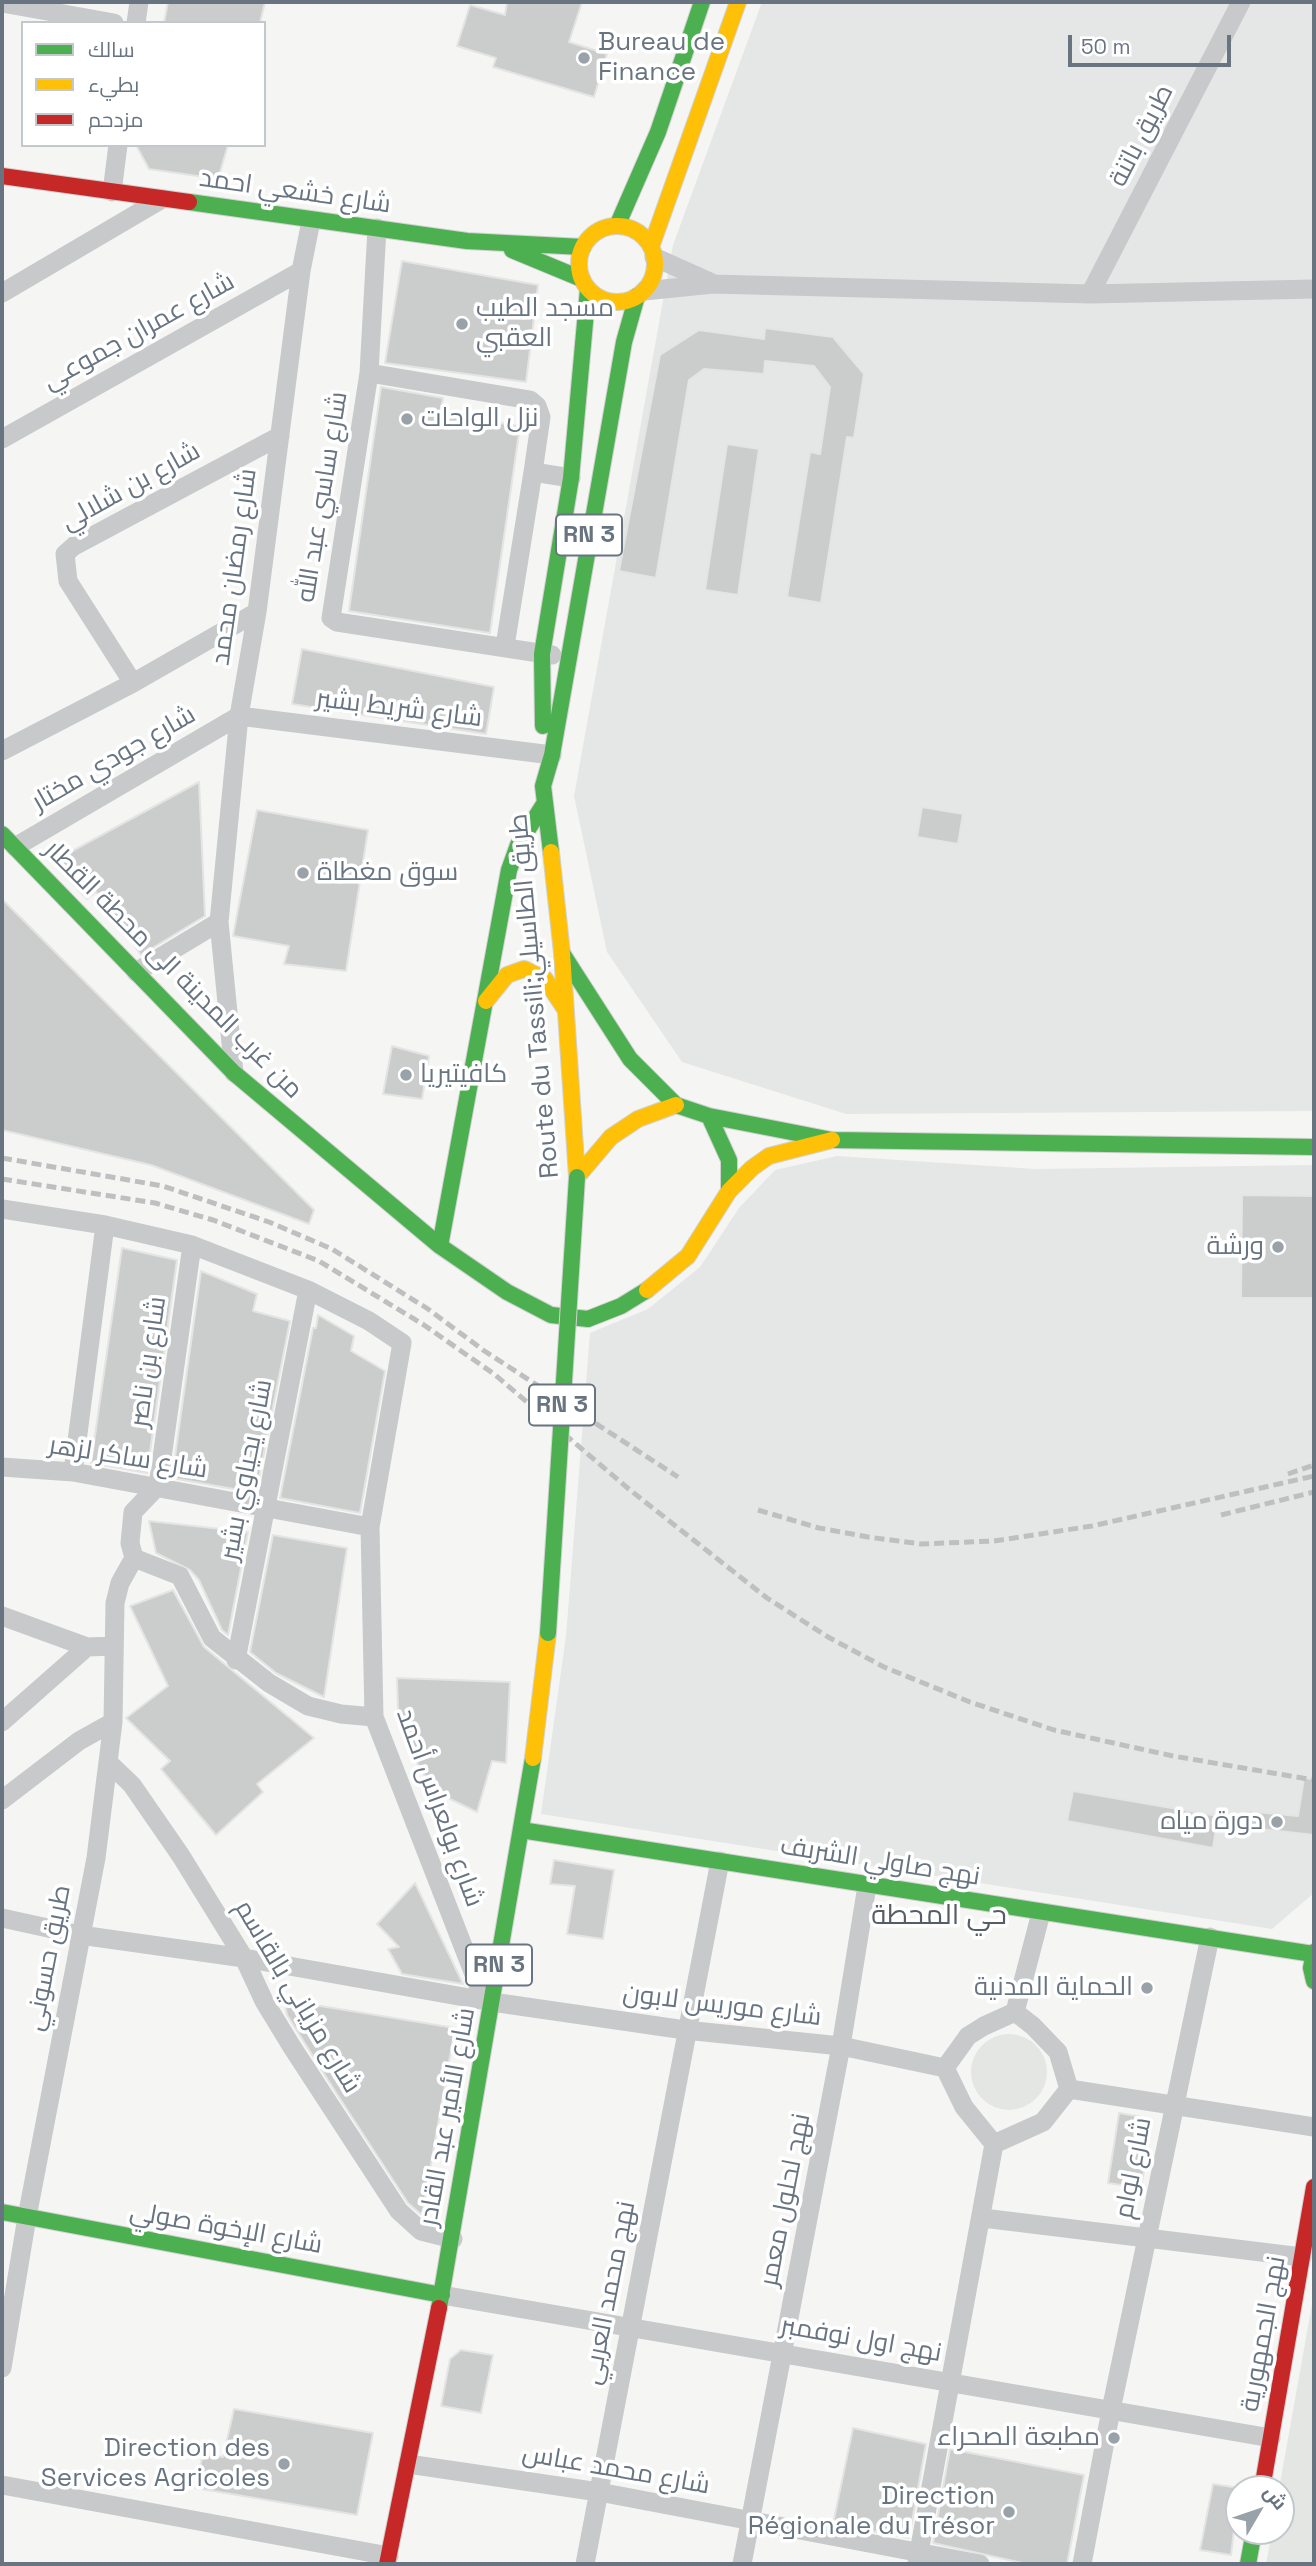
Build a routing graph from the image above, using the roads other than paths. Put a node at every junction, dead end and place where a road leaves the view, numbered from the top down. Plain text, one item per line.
1 (139, 2) edge
2 (702, 2) edge
3 (738, 2) edge
4 (1241, 2) edge
5 (2, 3) edge
6 (103, 21) edge
7 (136, 21) edge
8 (118, 147) edge
9 (2, 176) edge
10 (112, 192) junction
11 (162, 199) junction
12 (311, 221) junction
13 (617, 226) junction
14 (377, 228) junction
15 (494, 243) junction
16 (583, 247) junction
17 (652, 252) junction
18 (301, 271) junction
19 (585, 284) junction
20 (713, 284) junction
21 (1314, 289) edge
22 (2, 293) edge
23 (641, 294) junction
24 (1090, 294) junction
25 (369, 373) junction
26 (280, 436) junction
27 (2, 439) edge
28 (533, 472) junction
29 (571, 478) junction
30 (257, 612) junction
31 (505, 646) junction
32 (541, 654) junction
33 (567, 657) junction
34 (133, 683) junction
35 (239, 716) junction
36 (4, 745) edge
37 (546, 753) junction
38 (544, 804) junction
39 (8, 841) edge
40 (219, 922) junction
41 (562, 953) junction
42 (136, 972) junction
43 (486, 1001) junction
44 (566, 1011) junction
45 (234, 1073) junction
46 (676, 1105) junction
47 (709, 1116) junction
48 (832, 1140) junction
49 (1314, 1147) edge
50 (576, 1177) junction
51 (729, 1191) junction
52 (2, 1209) edge
53 (105, 1225) junction
54 (192, 1245) junction
55 (440, 1246) junction
56 (307, 1290) junction
57 (2, 1467) edge
58 (73, 1472) junction
59 (158, 1486) junction
60 (267, 1510) junction
61 (370, 1527) junction
62 (134, 1558) junction
63 (2, 1616) edge
64 (548, 1633) joint
65 (114, 1646) junction
66 (87, 1647) junction
67 (236, 1660) junction
68 (374, 1717) junction
69 (113, 1721) junction
70 (2, 1722) edge
71 (108, 1762) junction
72 (2, 1801) edge
73 (521, 1830) junction
74 (720, 1861) junction
75 (867, 1886) junction
76 (1041, 1913) junction
77 (2, 1917) edge
78 (80, 1935) junction
79 (1210, 1937) junction
80 (1314, 1953) edge
81 (244, 1958) junction
82 (1314, 1981) edge
83 (488, 2001) junction
84 (1016, 2012) junction
85 (685, 2030) junction
86 (841, 2046) junction
87 (945, 2068) junction
88 (1069, 2089) junction
89 (1173, 2106) junction
90 (1314, 2127) edge
91 (995, 2144) junction
92 (1314, 2187) edge
93 (2, 2212) edge
94 (27, 2217) junction
95 (983, 2218) junction
96 (1147, 2236) junction
97 (453, 2239) junction
98 (1302, 2257) junction
99 (442, 2295) junction
100 (631, 2326) junction
101 (784, 2353) junction
102 (2, 2368) edge
103 (952, 2382) junction
104 (1111, 2410) junction
105 (1271, 2438) junction
106 (408, 2464) junction
107 (1264, 2475) edge
108 (2, 2485) edge
109 (599, 2492) junction
110 (750, 2520) junction
111 (1251, 2545) edge
112 (917, 2559) edge
113 (388, 2560) edge
114 (585, 2564) edge
115 (742, 2564) edge
116 (980, 2564) edge
117 (1082, 2564) edge
118 (1248, 2564) edge

1 - 7 street
2 - 13 main road
3 - 17 main road
4 - 24 street, طريق باتنة
5 - 6 street
8 - 10 street
9 - 10 main road, شارع خشعي احمد
10 - 11 main road, شارع خشعي احمد
11 - 12 main road, شارع خشعي احمد
11 - 22 street
12 - 14 main road, شارع خشعي احمد
12 - 18 street, شارع رمضان محمد
13 - 16 main road
13 - 17 main road
14 - 15 main road, شارع خشعي احمد
14 - 25 street, شارع ساسي عبد الله
15 - 16 main road, شارع خشعي احمد
15 - 19 main road
16 - 19 main road
17 - 20 street
17 - 23 main road
18 - 26 street, شارع رمضان محمد
18 - 27 street, شارع عمران جموعي
19 - 23 main road
19 - 29 main road, Route du Tassili;طريق الطاسيلي / RN 3
20 - 23 street
20 - 24 street
21 - 24 street
23 - 33 main road, Route du Tassili;طريق الطاسيلي / RN 3
25 - 28 street
25 - 31 street, شارع ساسي عبد الله
26 - 30 street, شارع رمضان محمد
26 - 34 street, شارع بن شلالي
28 - 29 street
28 - 31 street
29 - 32 main road, Route du Tassili;طريق الطاسيلي / RN 3
30 - 34 street
30 - 35 street, شارع رمضان محمد
31 - 32 street, شارع ساسي عبد الله
32 - 33 street, شارع ساسي عبد الله
32 - 37 main road, Route du Tassili;طريق الطاسيلي / RN 3
33 - 37 main road, Route du Tassili;طريق الطاسيلي / RN 3
34 - 36 street
35 - 37 street, شارع شريط بشير
35 - 39 street, شارع جودي مختار
35 - 40 street, شارع رمضان محمد
37 - 38 main road, Route du Tassili;طريق الطاسيلي / RN 3
38 - 41 main road, Route du Tassili;طريق الطاسيلي / RN 3
38 - 43 main road
39 - 42 main road, من غرب المدينة الى محطة القطار
40 - 42 street
40 - 45 street, شارع رمضان محمد
41 - 44 main road, Route du Tassili;طريق الطاسيلي / RN 3
41 - 46 main road
42 - 45 main road, من غرب المدينة الى محطة القطار
43 - 44 main road
43 - 55 main road
44 - 50 main road, Route du Tassili;طريق الطاسيلي / RN 3
45 - 55 main road, من غرب المدينة الى محطة القطار
46 - 47 main road
46 - 50 main road
47 - 48 main road
47 - 51 main road
48 - 49 main road
48 - 51 main road
50 - 64 main road, Route du Tassili;طريق الطاسيلي / RN 3, bridge
51 - 55 main road, من غرب المدينة الى محطة القطار
52 - 53 street, شارع بولعراس أحمد
53 - 54 street, شارع بولعراس أحمد
53 - 58 street
54 - 56 street, شارع بولعراس أحمد
54 - 59 street, شارع بن ناصر
56 - 60 street, شارع يحياوي بشير
56 - 61 street, شارع بولعراس أحمد
57 - 58 street, شارع ساكر لزهر
58 - 59 street, شارع ساكر لزهر
59 - 60 street, شارع ساكر لزهر
59 - 62 street
60 - 61 street, شارع ساكر لزهر
60 - 67 street, شارع يحياوي بشير
61 - 68 street, شارع بولعراس أحمد
62 - 65 street, طريق حسوني
62 - 67 street
63 - 66 street
64 - 73 main road, شارع الأمير عبد القادر / RN 3
65 - 66 street
65 - 69 street, طريق حسوني
66 - 70 street
67 - 68 street
68 - 83 street, شارع بولعراس أحمد
69 - 71 street, طريق حسوني
69 - 72 street
71 - 78 street, طريق حسوني
71 - 81 street, شارع مزياني بالقاسم
73 - 74 main road, نهج صاولي الشربف
73 - 83 main road, شارع الأمير عبد القادر / RN 3
74 - 75 main road, نهج صاولي الشربف
74 - 85 street, نهج محمد العربي
75 - 76 main road, نهج صاولي الشربف
75 - 86 street, نهج لحلول معمر
76 - 79 main road, نهج صاولي الشربف
76 - 84 street
77 - 78 street, شارع موريس لابون
78 - 81 street, شارع موريس لابون
78 - 94 street, طريق حسوني
79 - 80 main road, نهج صاولي الشربف
79 - 89 street, شارع لوام
80 - 82 main road
81 - 83 street, شارع موريس لابون
81 - 97 street, شارع مزياني بالقاسم
83 - 85 street, شارع موريس لابون
83 - 97 main road, شارع الأمير عبد القادر / RN 3
84 - 87 street
84 - 88 street
85 - 86 street, شارع موريس لابون
85 - 100 street, نهج محمد العربي
86 - 87 street, شارع موريس لابون
86 - 101 street, نهج لحلول معمر
87 - 91 street
88 - 89 street
88 - 91 street
89 - 90 street
89 - 96 street, شارع لوام
91 - 95 street
92 - 98 main road, نهج الجمهورية
93 - 94 main road, شارع الإخوة صولي
94 - 99 main road, شارع الإخوة صولي
94 - 102 street, طريق حسوني
95 - 96 street
95 - 103 street
96 - 98 street
96 - 104 street, شارع لوام
97 - 99 main road, شارع الأمير عبد القادر / RN 3
98 - 105 main road, نهج الجمهورية
99 - 100 street, نهج اول نوفمبر
99 - 106 main road, شارع الأمير عبد القادر / RN 3
100 - 101 street, نهج اول نوفمبر
100 - 109 street, نهج محمد العربي
101 - 103 street, نهج اول نوفمبر
101 - 110 street, نهج لحلول معمر
103 - 104 street, نهج اول نوفمبر
103 - 112 street
104 - 105 street, نهج اول نوفمبر
104 - 117 street, شارع لوام
105 - 107 main road, نهج الجمهورية
106 - 109 street, شارع محمد عباس
106 - 113 main road, شارع الأمير عبد القادر / RN 3
108 - 113 street
109 - 110 street, شارع محمد عباس
109 - 114 street, نهج محمد العربي
110 - 112 street, شارع محمد عباس
110 - 115 street, نهج لحلول معمر
111 - 118 main road
112 - 116 street, شارع محمد عباس

